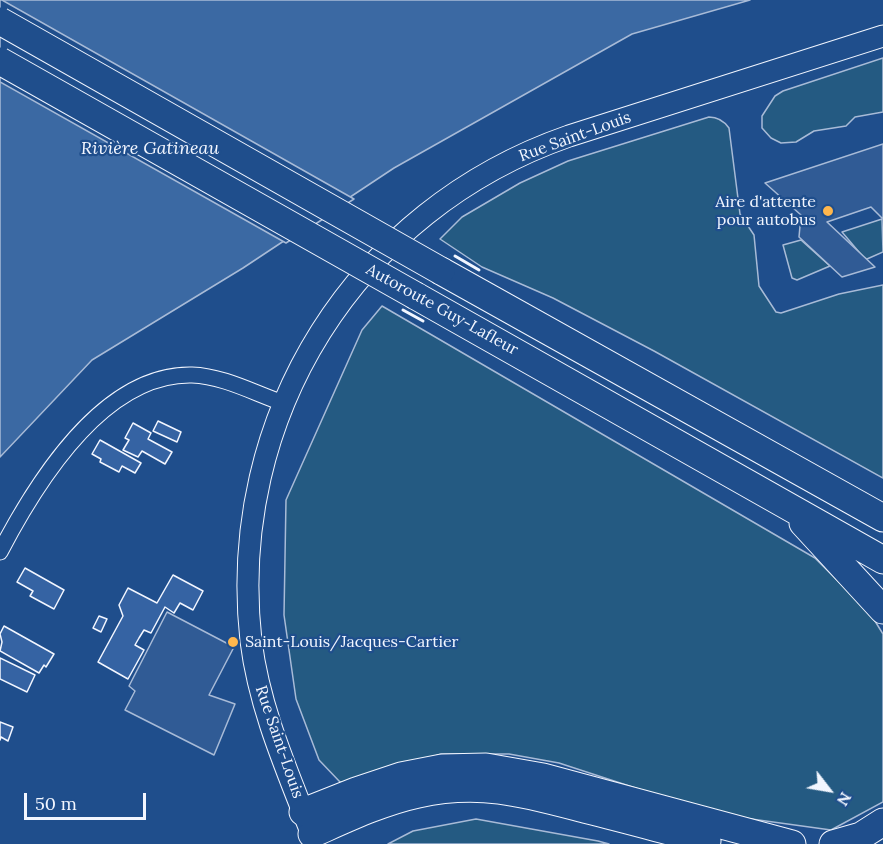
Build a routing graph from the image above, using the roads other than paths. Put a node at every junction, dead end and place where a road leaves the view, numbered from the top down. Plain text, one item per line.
1 (0, 21) edge
2 (883, 36) edge
3 (0, 61) edge
4 (283, 403) junction
5 (823, 484) junction
6 (883, 500) edge
7 (786, 505) junction
8 (883, 518) edge
9 (0, 552) edge
10 (883, 560) edge
11 (883, 610) edge
12 (883, 822) edge
13 (310, 830) edge
14 (720, 844) edge
15 (792, 844) edge
16 (833, 844) edge

1 - 5 highway, Autoroute Guy-Lafleur, bridge
2 - 4 main road, Rue Saint-Louis
3 - 7 highway, Autoroute Guy-Lafleur, bridge
4 - 9 street
4 - 13 main road, Rue Saint-Louis
5 - 6 highway
5 - 8 highway, Autoroute Guy-Lafleur
7 - 10 highway, Autoroute Guy-Lafleur
7 - 11 highway
12 - 16 highway
13 - 14 highway
13 - 15 highway

